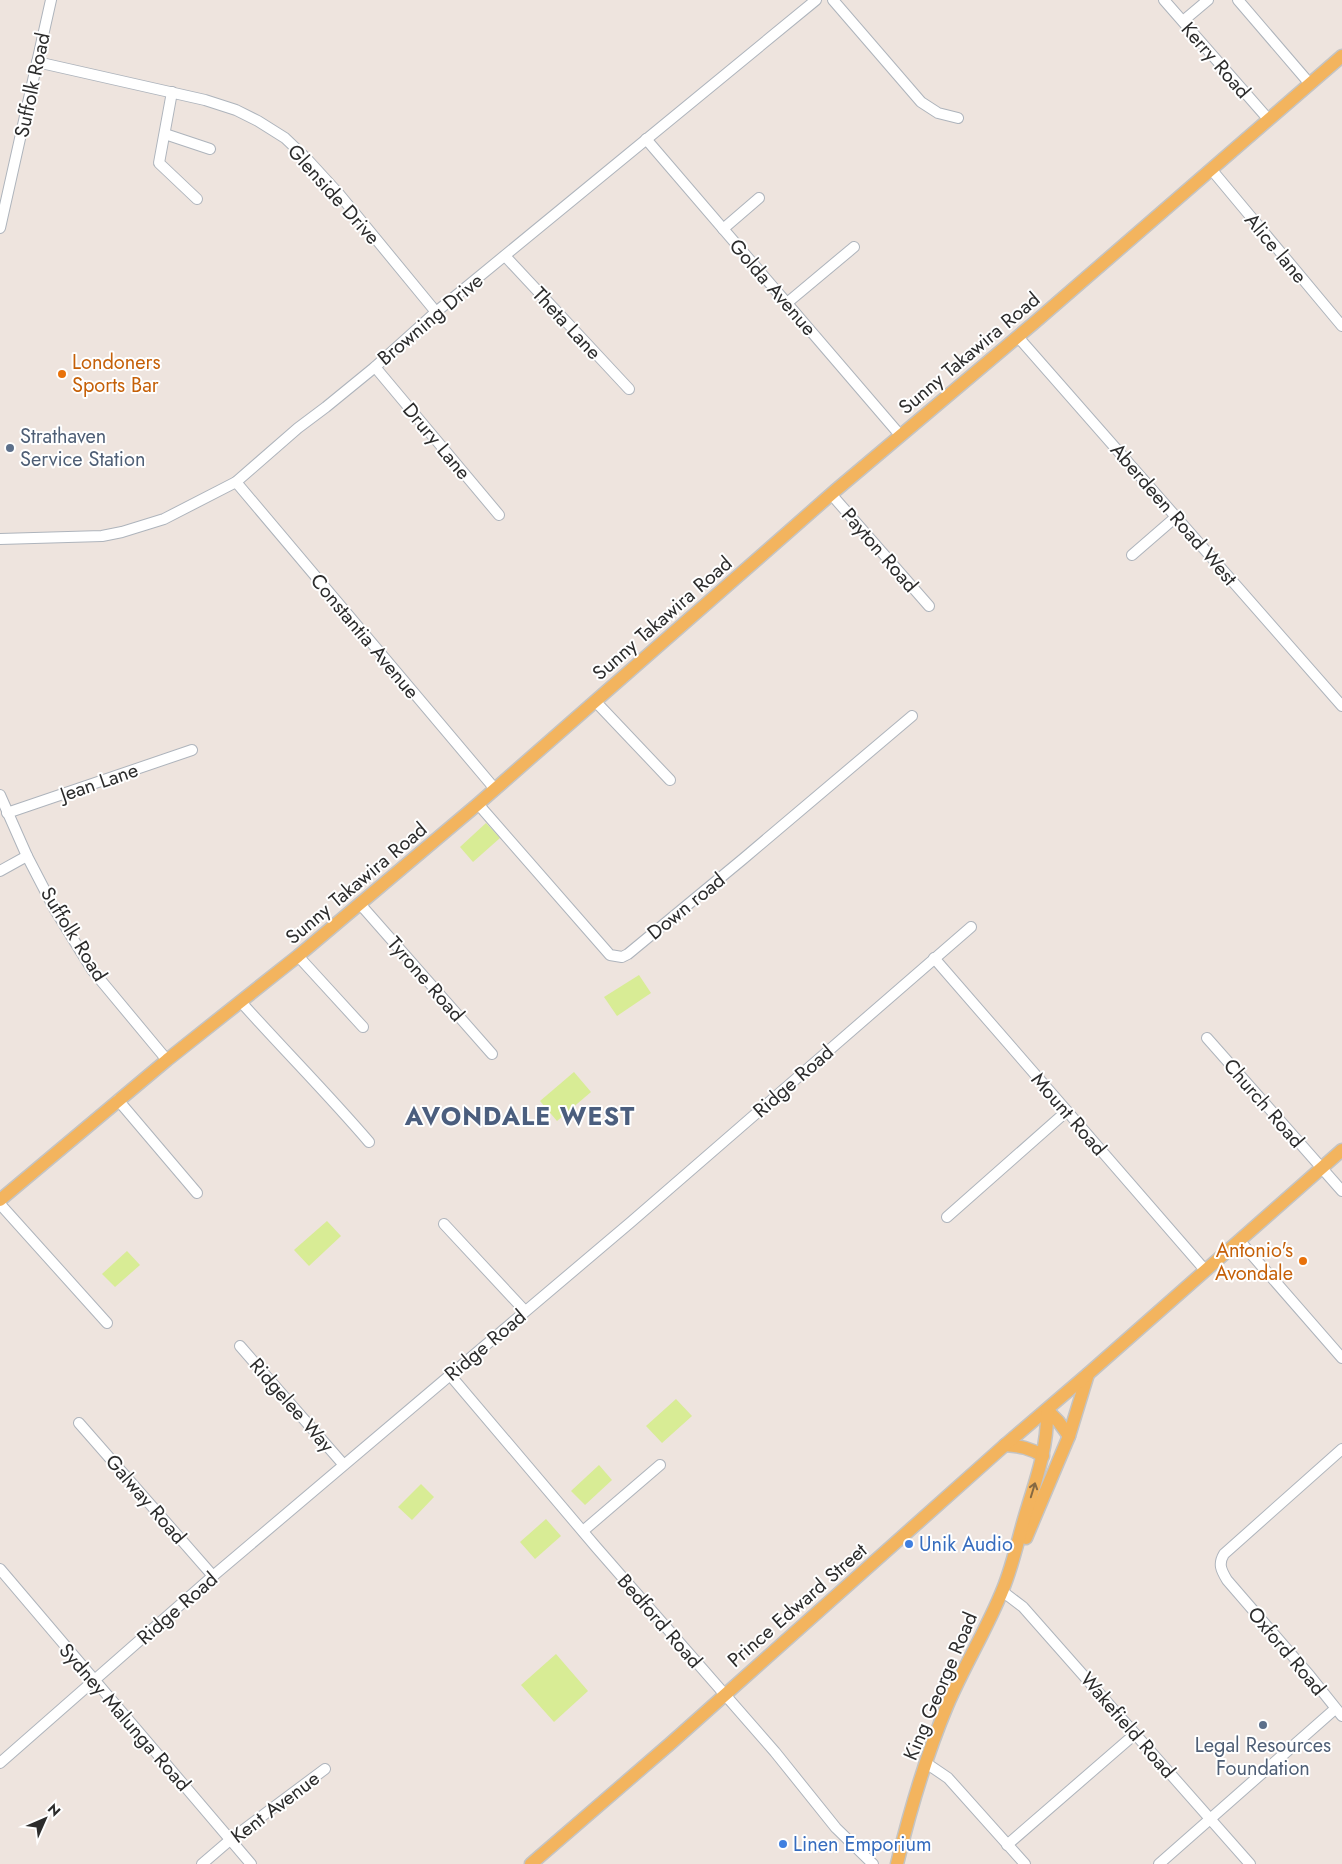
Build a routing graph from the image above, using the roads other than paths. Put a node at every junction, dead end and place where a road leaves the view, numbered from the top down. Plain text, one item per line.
1 (51, 0) edge
2 (816, 0) edge
3 (833, 0) edge
4 (1164, 0) edge
5 (1208, 0) edge
6 (1238, 0) edge
7 (1183, 21) junction
8 (1342, 56) edge
9 (37, 62) junction
10 (1310, 84) junction
11 (172, 92) junction
12 (958, 118) dead end
13 (1269, 120) junction
14 (165, 134) junction
15 (646, 139) junction
16 (210, 149) dead end
17 (1211, 170) junction
18 (759, 198) dead end
19 (197, 199) dead end
20 (0, 228) edge
21 (723, 229) junction
22 (854, 247) dead end
23 (506, 256) junction
24 (787, 303) junction
25 (436, 312) junction
26 (1342, 326) edge
27 (1018, 337) junction
28 (375, 367) junction
29 (629, 389) dead end
30 (900, 435) junction
31 (236, 482) junction
32 (832, 494) junction
33 (499, 515) dead end
34 (1177, 516) junction
35 (0, 539) edge
36 (1132, 555) dead end
37 (930, 606) dead end
38 (595, 701) junction
39 (1342, 706) edge
40 (912, 716) dead end
41 (192, 750) dead end
42 (670, 780) dead end
43 (495, 789) junction
44 (0, 795) edge
45 (478, 804) junction
46 (7, 813) junction
47 (27, 856) junction
48 (0, 871) edge
49 (360, 904) junction
50 (970, 927) dead end
51 (298, 956) junction
52 (934, 958) junction
53 (241, 1002) junction
54 (363, 1027) dead end
55 (1207, 1038) dead end
56 (492, 1054) dead end
57 (167, 1060) junction
58 (118, 1100) junction
59 (1067, 1112) junction
60 (369, 1142) dead end
61 (1342, 1150) edge
62 (1322, 1167) junction
63 (1342, 1191) edge
64 (197, 1193) dead end
65 (0, 1202) edge
66 (947, 1217) dead end
67 (444, 1224) dead end
68 (1239, 1240) junction
69 (1205, 1270) junction
70 (525, 1312) junction
71 (107, 1323) dead end
72 (240, 1346) dead end
73 (1342, 1358) edge
74 (1088, 1374) junction
75 (450, 1375) junction
76 (1047, 1410) junction
77 (79, 1423) dead end
78 (1069, 1436) junction
79 (1005, 1445) junction
80 (1342, 1449) edge
81 (1043, 1456) junction
82 (343, 1464) junction
83 (660, 1465) dead end
84 (583, 1531) junction
85 (1016, 1554) junction
86 (0, 1569) edge
87 (213, 1576) junction
88 (1002, 1591) junction
89 (93, 1680) junction
90 (725, 1694) junction
91 (1338, 1712) edge
92 (1135, 1734) junction
93 (0, 1763) edge
94 (926, 1763) junction
95 (325, 1769) dead end
96 (1209, 1820) junction
97 (230, 1840) junction
98 (1007, 1845) junction
99 (202, 1864) edge
100 (251, 1864) edge
101 (531, 1864) edge
102 (873, 1864) edge
103 (897, 1864) edge
104 (1024, 1864) edge
105 (1159, 1864) edge
106 (1250, 1864) edge

1 - 9 street, Suffolk Road
2 - 15 street, Browning Drive
3 - 12 street
4 - 7 street, Kerry Road
5 - 7 street
6 - 10 street
7 - 13 street, Kerry Road
8 - 10 main road, Sunny Takawira Road
9 - 11 street, Glenside Drive
9 - 20 street, Suffolk Road
10 - 13 main road, Sunny Takawira Road
11 - 14 street
11 - 25 street, Glenside Drive
13 - 17 main road, Sunny Takawira Road
14 - 16 street
14 - 19 street
15 - 21 street, Golda Avenue
15 - 23 street, Browning Drive
17 - 26 street, Alice lane
17 - 27 main road, Sunny Takawira Road
18 - 21 street
21 - 24 street, Golda Avenue
22 - 24 street
23 - 25 street, Browning Drive
23 - 29 street, Theta Lane
24 - 30 street, Golda Avenue
25 - 28 street, Browning Drive
27 - 30 main road, Sunny Takawira Road
27 - 34 street, Aberdeen Road West
28 - 31 street, Browning Drive
28 - 33 street, Drury Lane
30 - 32 main road, Sunny Takawira Road
31 - 35 street, Browning Drive
31 - 43 street, Constantia Avenue
32 - 37 street, Payton Road
32 - 38 main road, Sunny Takawira Road
34 - 36 street
34 - 39 street, Aberdeen Road West
38 - 42 street
38 - 43 main road, Sunny Takawira Road
40 - 45 street, Down road
41 - 46 street, Jean Lane
43 - 45 main road, Sunny Takawira Road
44 - 46 street, Suffolk Road
45 - 49 main road, Sunny Takawira Road
46 - 47 street, Suffolk Road
47 - 48 street
47 - 57 street, Suffolk Road
49 - 51 main road, Sunny Takawira Road
49 - 56 street, Tyrone Road
50 - 52 street, Ridge Road
51 - 53 main road, Sunny Takawira Road
51 - 54 street
52 - 59 street, Mount Road
52 - 70 street, Ridge Road
53 - 57 main road, Sunny Takawira Road
53 - 60 street
55 - 62 street, Church Road
57 - 58 main road, Sunny Takawira Road
58 - 64 street
58 - 65 main road, Sunny Takawira Road
59 - 66 street
59 - 69 street, Mount Road
61 - 62 main road
62 - 63 street, Church Road
62 - 68 main road
65 - 71 street
67 - 70 street
68 - 69 main road
68 - 73 street
69 - 74 main road
70 - 75 street, Ridge Road
72 - 82 street, Ridgelee Way
74 - 76 main road, Prince Edward Street
74 - 78 main road, King George Road
75 - 82 street, Ridge Road
75 - 84 street, Bedford Road
76 - 78 main road
76 - 79 main road, Prince Edward Street
76 - 81 main road, King George Road
77 - 87 street, Galway Road
78 - 85 main road, King George Road
79 - 81 main road
79 - 90 main road, Prince Edward Street
80 - 91 street, Oxford Road
85 -> 81 main road, King George Road
82 - 87 street, Ridge Road
83 - 84 street
84 - 90 street, Bedford Road
85 - 88 main road, King George Road
86 - 89 street, Sydney Malunga Road
87 - 89 street, Ridge Road
88 - 92 street, Wakefield Road
88 - 94 main road, King George Road
89 - 93 street, Ridge Road
89 - 97 street, Sydney Malunga Road
90 - 101 main road, Prince Edward Street
90 - 102 street, Bedford Road
91 - 96 street, Oxford Road
92 - 96 street, Wakefield Road
92 - 98 street
94 - 98 street
94 - 103 main road, King George Road
95 - 97 street, Kent Avenue
96 - 105 street, Oxford Road
96 - 106 street, Wakefield Road
97 - 99 street, Kent Avenue
97 - 100 street, Sydney Malunga Road
98 - 104 street

